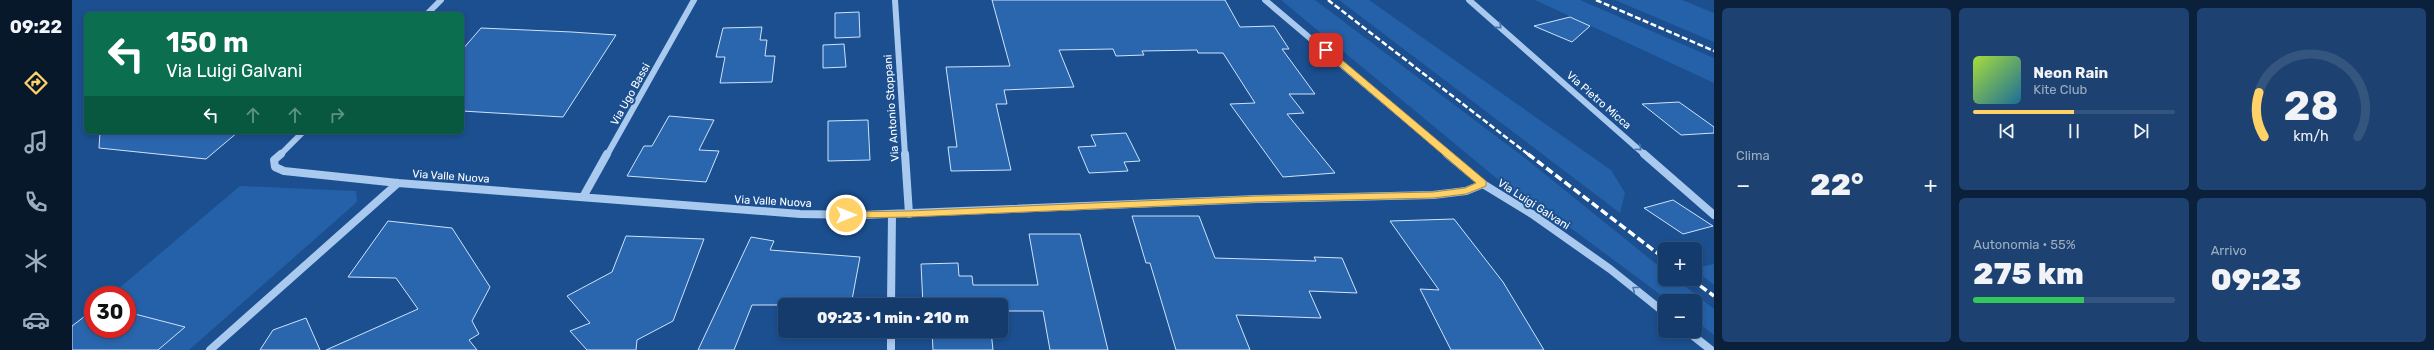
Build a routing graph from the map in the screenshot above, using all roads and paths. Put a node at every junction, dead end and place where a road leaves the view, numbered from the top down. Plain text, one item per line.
1 (441, 0) edge
2 (694, 0) edge
3 (895, 0) edge
4 (1266, 0) edge
5 (1469, 0) edge
6 (429, 12) edge
7 (301, 134) edge
8 (398, 183) junction
9 (1483, 184) junction
10 (583, 197) junction
11 (892, 214) junction
12 (909, 214) junction
13 (1714, 215) edge
14 (891, 298) edge
15 (1658, 307) edge
16 (891, 338) edge
17 (1696, 338) edge
18 (210, 350) edge
19 (891, 350) edge
20 (1711, 350) edge

1 - 6 street
2 - 10 street, Via Ugo Bassi
3 - 12 street, Via Antonio Stoppani
4 - 9 street, Via Luigi Galvani
5 -> 13 street, Via Pietro Micca
7 - 8 street, Via Valle Nuova
8 - 10 street, Via Valle Nuova
8 - 18 street, Via Valle Nuova
9 - 12 street, Via Valle Nuova
15 -> 9 street, Via Luigi Galvani
10 - 11 street, Via Valle Nuova
11 - 12 street, Via Valle Nuova
11 - 14 street
16 - 19 street
17 - 20 street

